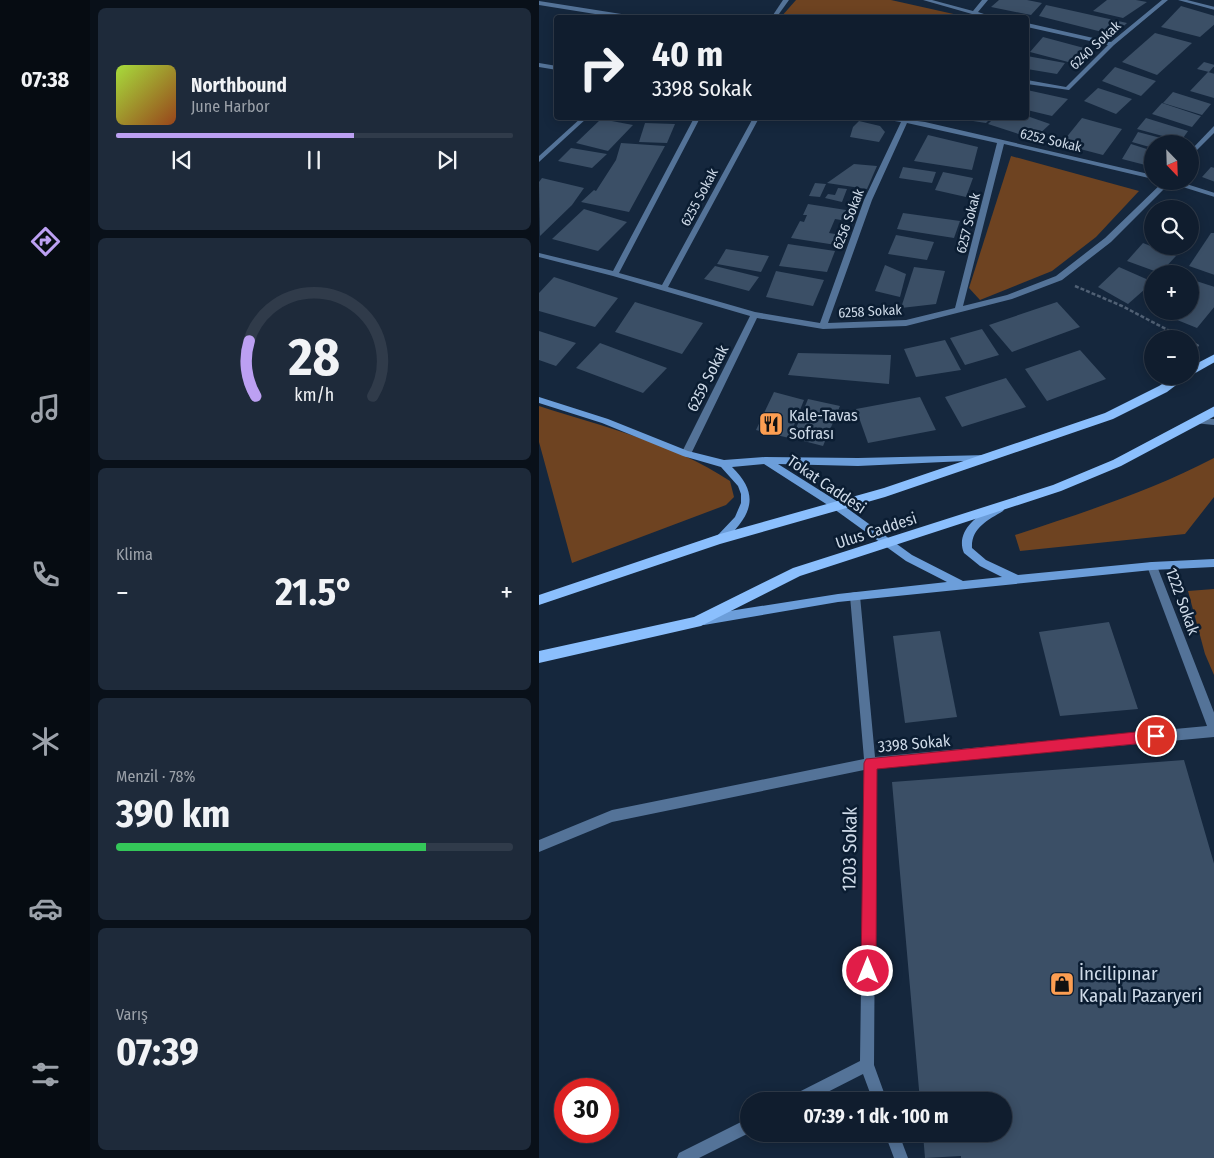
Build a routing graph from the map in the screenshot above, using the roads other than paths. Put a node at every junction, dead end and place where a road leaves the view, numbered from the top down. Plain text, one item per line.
1 (786, 0) edge
2 (926, 0) edge
3 (985, 0) edge
4 (1165, 0) edge
5 (1181, 0) edge
6 (539, 3) edge
7 (1214, 9) edge
8 (974, 13) junction
9 (614, 15) edge
10 (775, 15) edge
11 (982, 15) edge
12 (1029, 25) edge
13 (1112, 44) junction
14 (539, 65) edge
15 (554, 68) edge
16 (1029, 82) edge
17 (582, 120) edge
18 (696, 120) edge
19 (755, 120) edge
20 (894, 120) edge
21 (928, 120) edge
22 (904, 122) junction
23 (925, 124) junction
24 (1214, 127) edge
25 (1001, 141) junction
26 (1199, 144) edge
27 (539, 160) edge
28 (1144, 175) edge
29 (1159, 190) edge
30 (1198, 190) edge
31 (1214, 195) edge
32 (539, 255) edge
33 (615, 274) junction
34 (664, 288) junction
35 (958, 311) junction
36 (755, 315) junction
37 (823, 326) junction
38 (1214, 357) edge
39 (1199, 366) edge
40 (1169, 385) edge
41 (539, 400) edge
42 (1214, 410) edge
43 (1197, 421) junction
44 (1214, 422) edge
45 (686, 454) junction
46 (992, 457) junction
47 (765, 460) junction
48 (724, 464) junction
49 (1006, 504) junction
50 (837, 506) junction
51 (719, 540) junction
52 (887, 544) junction
53 (1214, 563) edge
54 (1152, 566) junction
55 (1017, 580) junction
56 (962, 585) junction
57 (855, 596) junction
58 (539, 600) edge
59 (696, 622) junction
60 (539, 657) edge
61 (1214, 731) edge
62 (870, 763) junction
63 (539, 846) edge
64 (867, 1065) junction
65 (814, 1092) edge
66 (878, 1092) edge
67 (740, 1130) edge
68 (895, 1142) edge
69 (684, 1158) edge
70 (901, 1158) edge

1 - 10 street
2 - 8 street
3 - 8 street
4 - 13 street, 6240 Sokak
5 - 7 street
6 - 9 street
8 - 11 street
12 - 13 street
13 - 16 street, 6240 Sokak
14 - 15 street
17 - 27 street
18 - 33 street
19 - 34 street, 6255 Sokak
20 - 22 street, 6252 Sokak
21 - 23 street
22 - 23 street, 6252 Sokak
22 - 37 street, 6256 Sokak
23 - 25 street, 6252 Sokak
24 - 26 street
25 - 28 street, 6252 Sokak
25 - 35 street, 6257 Sokak
29 - 35 street, 6258 Sokak
30 - 31 street
32 - 33 street, 6258 Sokak
33 - 34 street, 6258 Sokak
34 - 36 street, 6258 Sokak
35 - 37 street, 6258 Sokak
36 - 37 street, 6258 Sokak
36 - 45 street, 6259 Sokak
38 - 39 main road
40 - 46 main road, Ulus Caddesi
41 - 45 main road, Tokat Caddesi
42 - 43 main road, Ulus Caddesi
43 - 44 street
43 - 49 main road, Ulus Caddesi
45 - 48 main road, Tokat Caddesi
46 - 47 main road
46 - 50 main road, Ulus Caddesi
47 - 48 main road, Tokat Caddesi
47 - 50 main road, Tokat Caddesi
48 - 51 main road
49 - 52 main road, Ulus Caddesi
49 - 55 main road
50 - 51 main road, Ulus Caddesi
50 - 52 main road, Tokat Caddesi
51 - 58 main road, Ulus Caddesi
52 - 56 main road, Tokat Caddesi
52 - 59 main road, Ulus Caddesi
53 - 54 main road
54 - 55 main road
54 - 61 street, 1222 Sokak
55 - 56 main road
56 - 57 main road
57 - 59 main road
57 - 62 street, 1203 Sokak
59 - 60 main road, Ulus Caddesi
61 - 62 street, 3398 Sokak
62 - 63 street, 3398 Sokak
62 - 64 street, 1203 Sokak
64 - 65 street
64 - 66 street, 1203 Sokak
67 - 69 street
68 - 70 street

